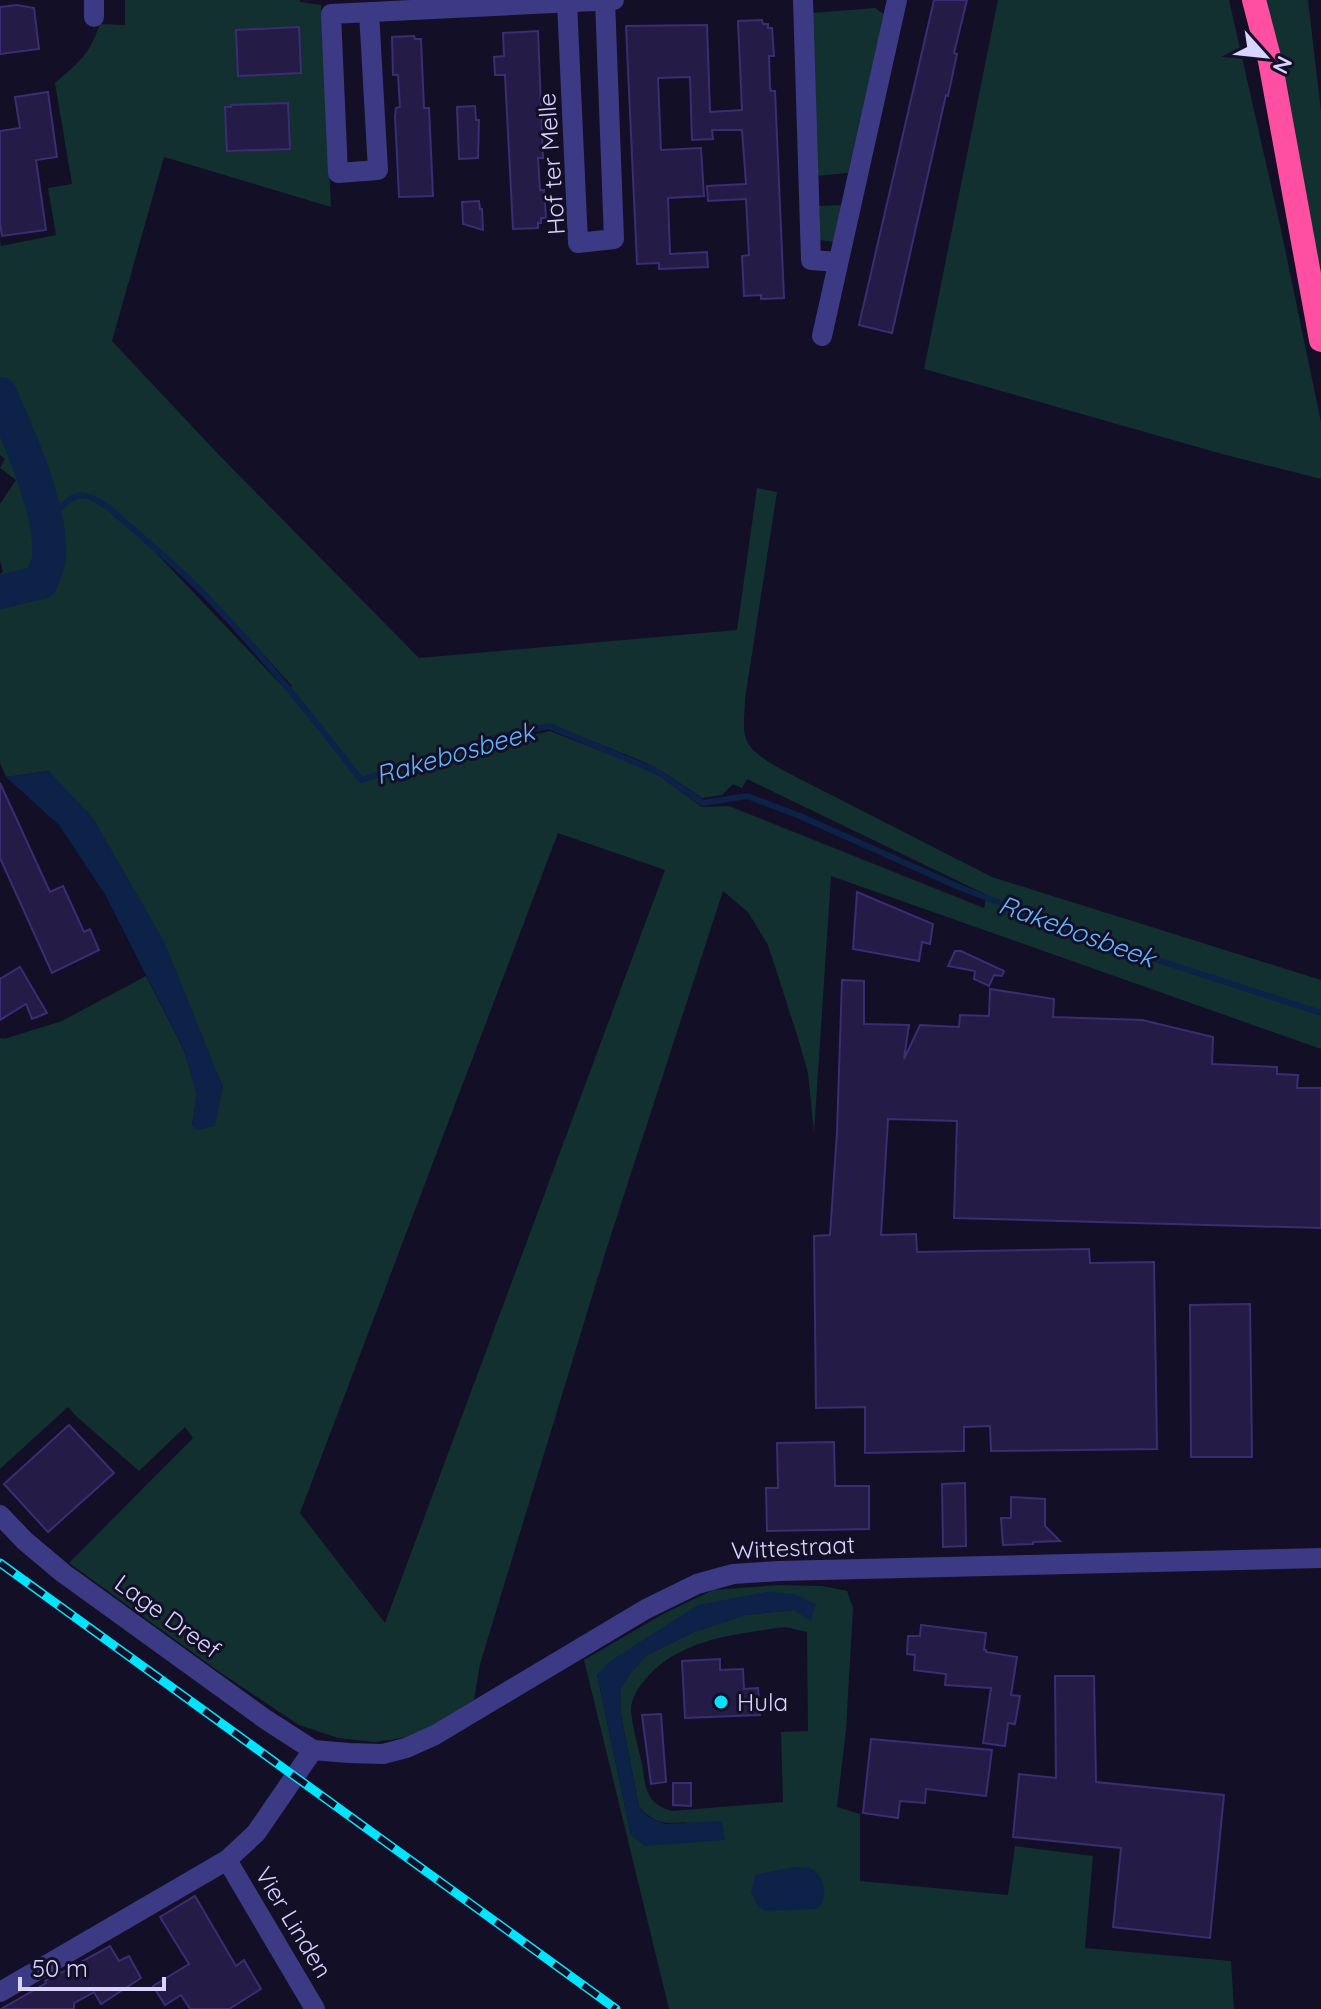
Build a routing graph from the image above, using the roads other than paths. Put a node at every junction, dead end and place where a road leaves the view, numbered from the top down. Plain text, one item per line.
1 (605, 0) edge
2 (614, 0) edge
3 (803, 0) edge
4 (897, 0) edge
5 (1254, 0) edge
6 (567, 2) junction
7 (369, 12) junction
8 (838, 262) junction
9 (822, 336) dead end
10 (1321, 340) edge
11 (0, 1515) edge
12 (1321, 1558) edge
13 (313, 1750) junction
14 (227, 1860) junction
15 (0, 1992) edge
16 (315, 2009) edge

1 - 2 street
1 - 6 street
1 - 6 street, Hof ter Melle
3 - 8 street
4 - 8 street
5 - 10 highway
6 - 7 street
7 - 7 street
8 - 9 street
11 - 13 street, Lage Dreef
12 - 13 street, Wittestraat
13 - 14 street
14 - 15 street
14 - 16 street, Vier Linden

